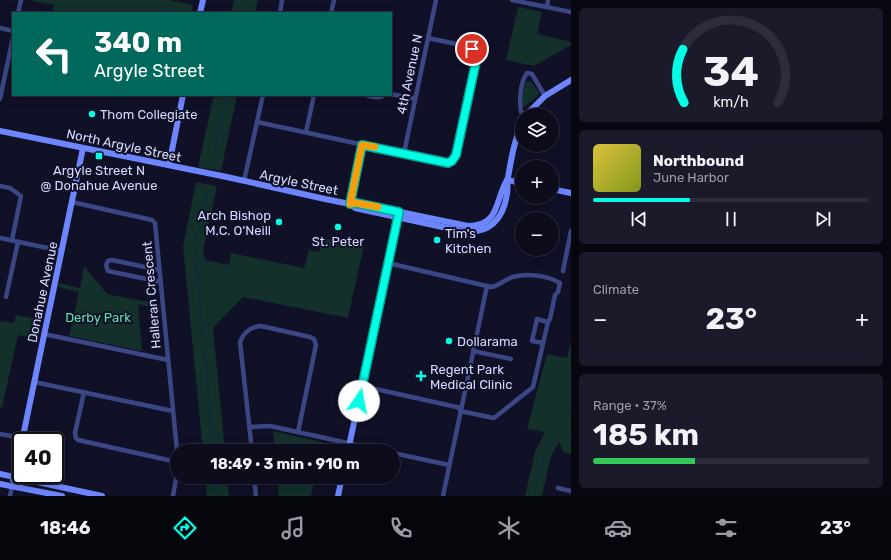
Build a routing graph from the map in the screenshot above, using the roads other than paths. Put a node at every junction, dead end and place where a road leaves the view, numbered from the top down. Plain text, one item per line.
1 (21, 0) edge
2 (203, 0) edge
3 (282, 0) edge
4 (334, 0) edge
5 (436, 0) edge
6 (512, 0) edge
7 (548, 0) edge
8 (547, 7) junction
9 (18, 12) edge
10 (200, 12) edge
11 (280, 12) edge
12 (332, 12) edge
13 (571, 12) edge
14 (0, 28) edge
15 (12, 31) edge
16 (428, 38) junction
17 (12, 42) edge
18 (571, 80) edge
19 (392, 94) edge
20 (183, 96) edge
21 (263, 96) edge
22 (314, 96) edge
23 (372, 96) edge
24 (384, 96) edge
25 (545, 96) junction
26 (0, 99) edge
27 (415, 99) junction
28 (520, 108) edge
29 (533, 108) edge
30 (257, 122) junction
31 (0, 131) edge
32 (306, 132) junction
33 (515, 141) edge
34 (362, 145) junction
35 (84, 148) junction
36 (404, 153) junction
37 (169, 165) junction
38 (507, 180) junction
39 (244, 181) junction
40 (515, 182) edge
41 (0, 186) edge
42 (559, 190) edge
43 (571, 193) edge
44 (72, 202) junction
45 (350, 204) junction
46 (398, 215) junction
47 (571, 231) edge
48 (0, 238) edge
49 (12, 240) junction
50 (18, 242) junction
51 (62, 251) junction
52 (388, 263) junction
53 (159, 270) junction
54 (563, 271) dead end
55 (161, 282) junction
56 (487, 286) junction
57 (6, 297) dead end
58 (548, 322) junction
59 (44, 334) junction
60 (543, 343) junction
61 (473, 351) junction
62 (511, 359) dead end
63 (168, 360) junction
64 (34, 382) junction
65 (362, 386) junction
66 (84, 392) junction
67 (461, 409) junction
68 (173, 411) junction
69 (249, 427) junction
70 (24, 432) edge
71 (298, 432) junction
72 (0, 434) edge
73 (12, 438) edge
74 (176, 444) edge
75 (251, 444) edge
76 (350, 444) joint
77 (400, 454) edge
78 (170, 460) edge
79 (449, 465) junction
80 (0, 474) edge
81 (12, 477) edge
82 (0, 484) edge
83 (48, 484) edge
84 (175, 484) edge
85 (255, 484) edge
86 (341, 484) edge
87 (12, 486) junction
88 (62, 487) junction
89 (558, 488) dead end
90 (571, 490) edge
91 (10, 496) edge
92 (61, 496) edge
93 (102, 496) edge
94 (173, 496) edge
95 (256, 496) edge
96 (338, 496) edge
97 (443, 496) edge

1 - 9 street
2 - 10 street
3 - 11 street
4 - 12 street
5 - 16 street, 4th Avenue N
6 - 8 street
7 - 8 street
8 - 13 street
14 - 15 street
16 - 27 street, 4th Avenue N
16 - 36 street
17 - 26 street
18 - 25 street
19 - 27 street
20 - 37 street
21 - 30 street
22 - 32 street
23 - 24 street
25 - 28 street
25 - 29 street
27 - 36 street, 4th Avenue N
30 - 32 street
30 - 39 street
31 - 35 street, North Argyle Street
32 - 34 street
33 - 38 street
34 - 36 street
34 - 45 street
35 - 37 street, North Argyle Street
35 - 44 street, Donahue Avenue
37 - 39 street, North Argyle Street
38 - 40 street
38 - 46 street, Argyle Street
38 - 46 street, Argyle Street
39 - 45 street, Argyle Street
41 - 49 street
42 - 43 street
44 - 51 street, Donahue Avenue
44 - 53 street, Halleran Crescent
45 - 46 street, Argyle Street
46 - 52 street
47 - 54 street
48 - 49 street
49 - 50 street
50 - 51 street
50 - 57 street
51 - 59 street, Donahue Avenue
52 - 56 street
52 - 65 street
53 - 55 street, Halleran Crescent
53 - 55 street
55 - 63 street, Halleran Crescent
56 - 58 street
56 - 61 street
58 - 60 street
58 - 60 street
59 - 63 street
59 - 64 street, Donahue Avenue
60 - 67 street
61 - 62 street
61 - 67 street
63 - 68 street, Halleran Crescent
64 - 66 street
64 - 70 street, Donahue Avenue
65 - 67 street
65 - 76 street
66 - 68 street
66 - 78 street
67 - 79 street
68 - 74 street, Halleran Crescent
69 - 71 street
69 - 71 street
69 - 75 street
71 - 76 street
72 - 73 street
77 - 79 street
79 - 97 street
80 - 81 street
82 - 87 street
83 - 88 street
84 - 94 street
85 - 95 street
86 - 96 street
87 - 91 street
87 - 92 street
88 - 92 street
88 - 93 street
89 - 90 street

